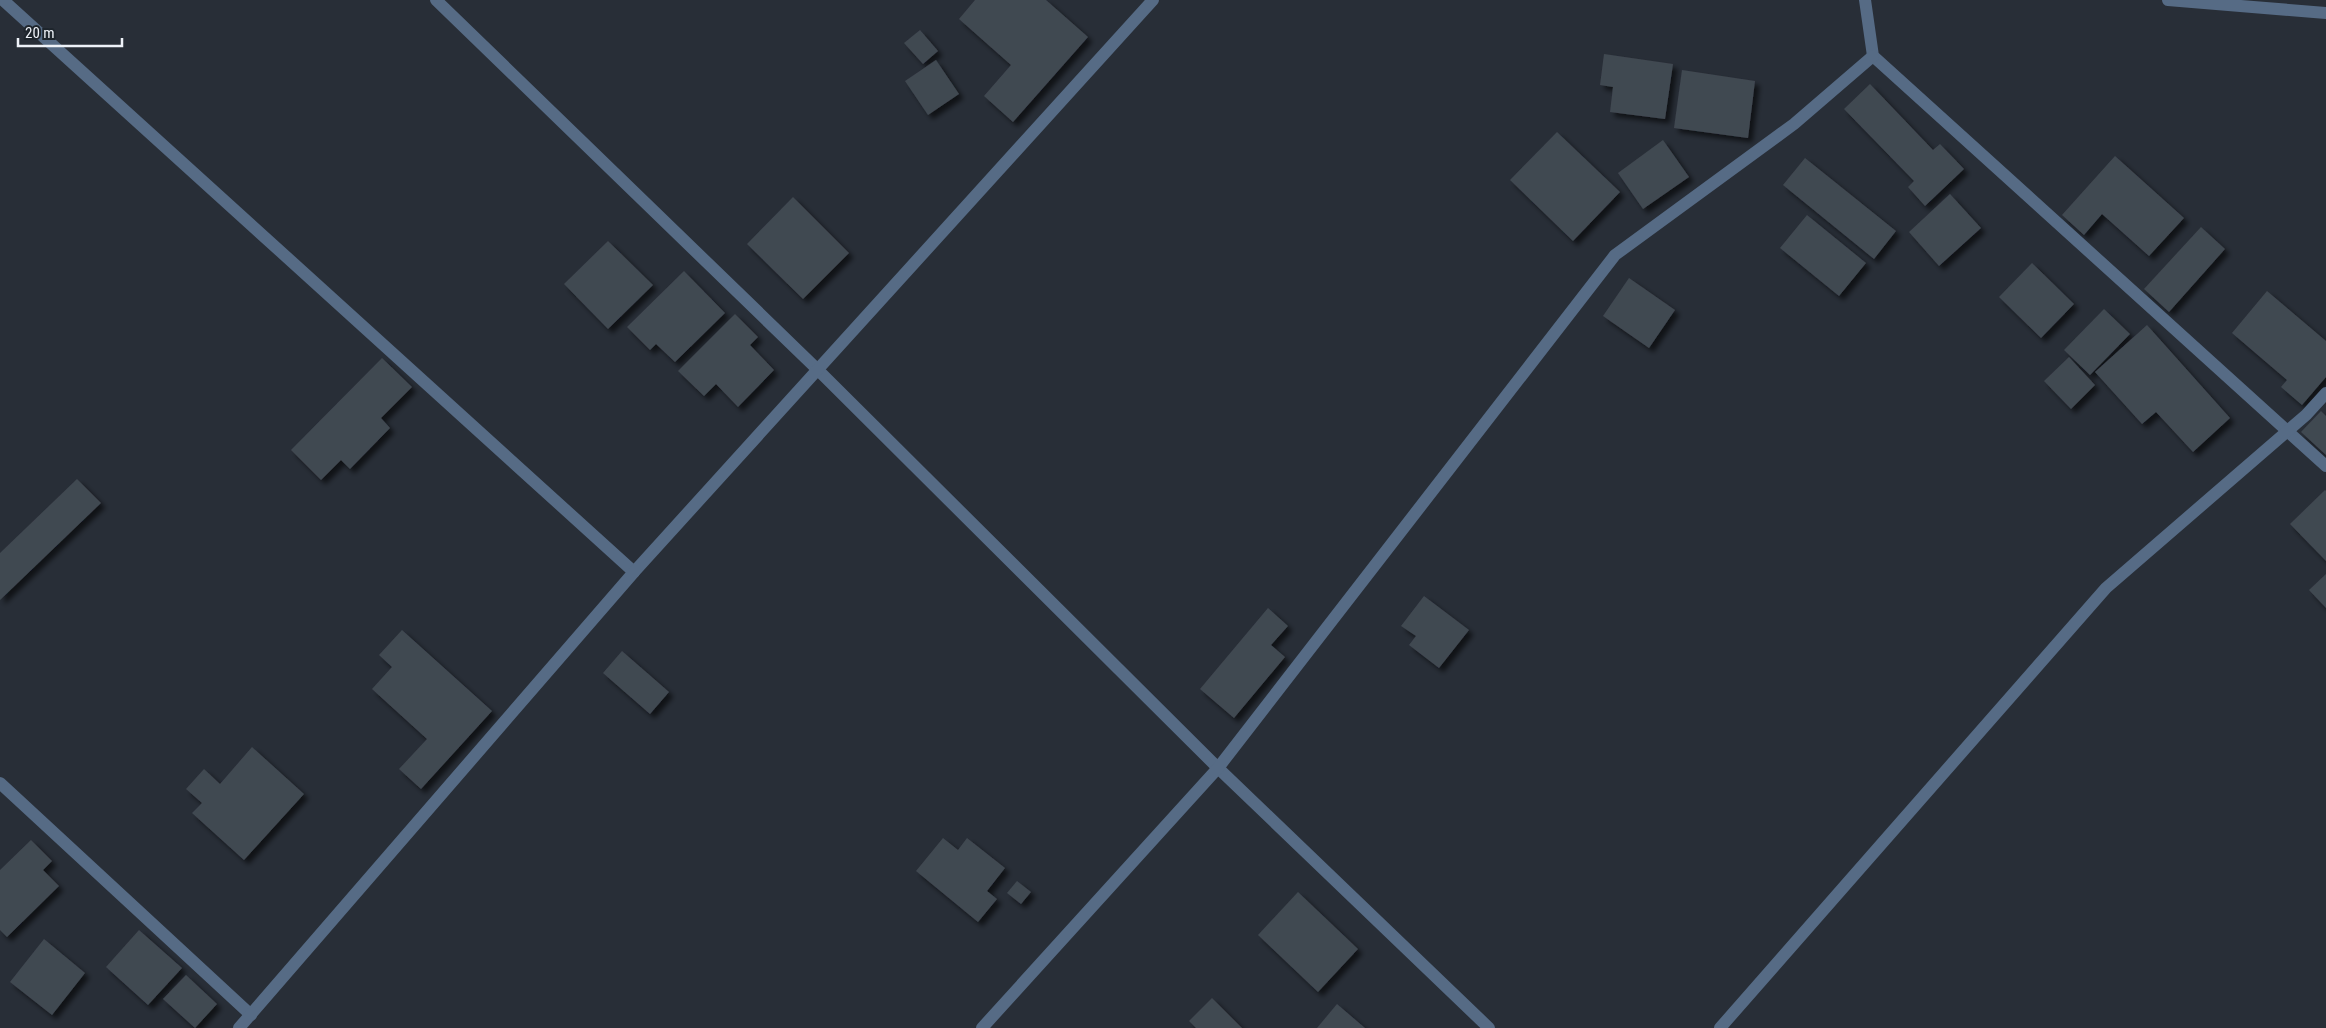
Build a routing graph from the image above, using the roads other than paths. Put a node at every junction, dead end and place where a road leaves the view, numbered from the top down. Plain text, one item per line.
1 (3, 0) edge
2 (436, 0) edge
3 (1153, 0) edge
4 (1865, 0) edge
5 (2168, 0) edge
6 (2326, 13) edge
7 (1873, 56) junction
8 (819, 371) junction
9 (2326, 393) edge
10 (2287, 431) junction
11 (2326, 466) edge
12 (634, 572) junction
13 (1218, 768) junction
14 (0, 783) edge
15 (252, 1015) junction
16 (239, 1028) edge
17 (982, 1028) edge
18 (1489, 1028) edge
19 (1720, 1028) edge

1 - 12 street
2 - 8 street
3 - 8 street
4 - 7 street
5 - 6 street
7 - 10 street
7 - 13 street
8 - 12 street
8 - 13 street
9 - 10 street
10 - 11 street
10 - 19 street
12 - 15 street
13 - 17 street
13 - 18 street
14 - 15 street
15 - 16 street

